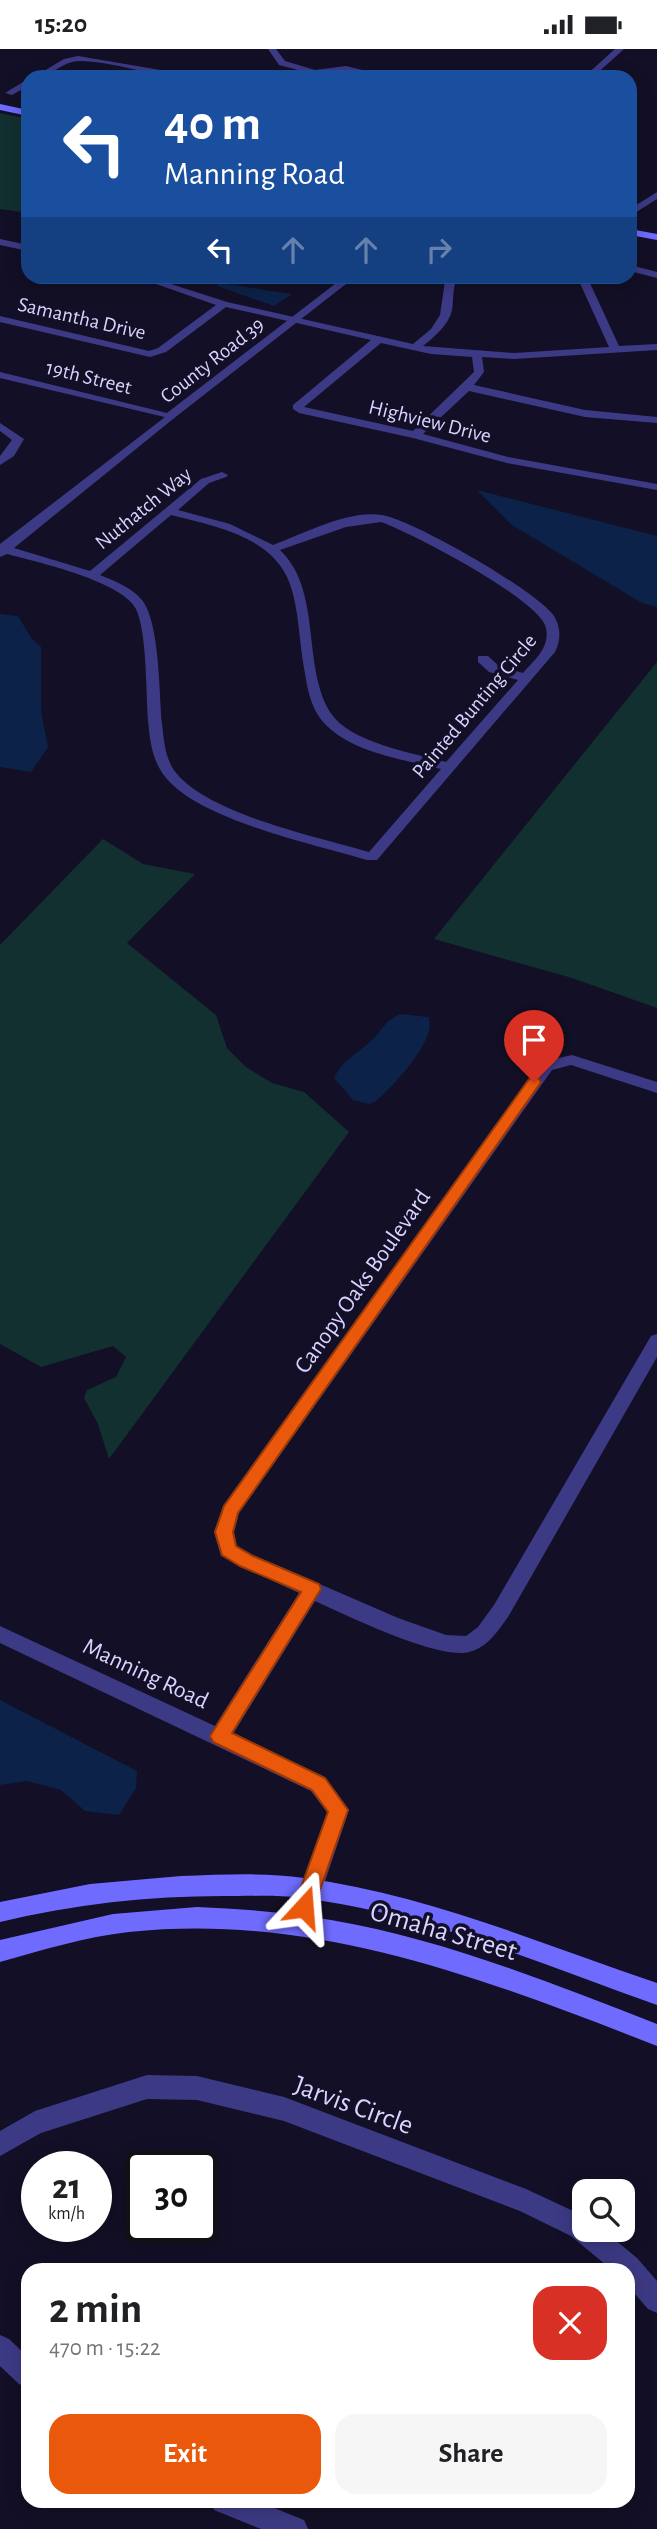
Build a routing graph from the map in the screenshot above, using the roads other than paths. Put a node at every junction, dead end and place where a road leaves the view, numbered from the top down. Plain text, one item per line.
1 (272, 49) edge
2 (620, 49) edge
3 (50, 70) edge
4 (138, 70) edge
5 (297, 70) edge
6 (327, 70) edge
7 (346, 70) edge
8 (597, 70) edge
9 (21, 86) edge
10 (9, 93) dead end
11 (0, 101) edge
12 (21, 106) edge
13 (0, 107) edge
14 (21, 112) edge
15 (657, 195) edge
16 (637, 208) edge
17 (637, 225) edge
18 (657, 229) edge
19 (637, 233) edge
20 (657, 237) edge
21 (0, 242) edge
22 (21, 246) edge
23 (637, 270) edge
24 (657, 275) edge
25 (163, 284) edge
26 (341, 284) edge
27 (449, 284) edge
28 (585, 284) edge
29 (224, 304) junction
30 (0, 319) edge
31 (294, 320) junction
32 (377, 340) junction
33 (657, 347) edge
34 (415, 348) junction
35 (615, 349) junction
36 (477, 356) junction
37 (0, 375) edge
38 (468, 387) junction
39 (169, 417) junction
40 (657, 420) edge
41 (0, 426) edge
42 (415, 435) junction
43 (0, 462) edge
44 (222, 475) dead end
45 (657, 487) edge
46 (169, 511) junction
47 (273, 549) junction
48 (2, 550) edge
49 (91, 576) junction
50 (483, 659) dead end
51 (526, 678) junction
52 (449, 767) junction
53 (657, 1087) edge
54 (657, 1341) edge
55 (312, 1589) junction
56 (0, 1635) edge
57 (220, 1736) junction
58 (310, 1888) junction
59 (0, 1912) edge
60 (299, 1926) junction
61 (0, 1951) edge
62 (657, 1994) edge
63 (657, 2033) edge
64 (0, 2144) edge
65 (623, 2263) edge
66 (635, 2275) edge
67 (657, 2300) edge
68 (0, 2348) edge
69 (21, 2368) edge
70 (241, 2508) edge
71 (295, 2529) edge

1 - 5 street
2 - 8 street
3 - 4 street
6 - 7 street
9 - 10 street
11 - 12 main road
13 - 14 main road
15 - 16 street
17 - 18 main road
19 - 20 main road
21 - 22 street
23 - 24 street
25 - 29 street
26 - 31 street, County Road 39
27 - 34 street
28 - 35 street
29 - 30 street, Samantha Drive
29 - 31 street
31 - 32 street
31 - 39 street, County Road 39
32 - 34 street
32 - 42 street, Highview Drive
33 - 35 street
34 - 36 street
35 - 36 street
36 - 38 street
37 - 39 street, 19th Street
38 - 40 street
38 - 42 street
39 - 48 street, County Road 39
41 - 43 street
42 - 45 street, Highview Drive
44 - 46 street, Nuthatch Way
46 - 47 street
46 - 49 street, Nuthatch Way
47 - 51 street, Painted Bunting Circle
47 - 52 street
48 - 49 street
49 - 52 street, Painted Bunting Circle
50 - 51 street
51 - 52 street, Painted Bunting Circle
53 - 55 street, Canopy Oaks Boulevard
54 - 55 street, Canopy Oaks Boulevard
55 - 57 street
56 - 57 street, Manning Road
57 - 58 street, Manning Road
58 - 59 main road, Omaha Street
58 - 60 street, Manning Road
58 - 62 main road, Omaha Street
60 - 61 main road, Omaha Street
60 - 63 main road, Omaha Street
64 - 65 street, Jarvis Circle
66 - 67 street, Jarvis Circle
68 - 69 street
70 - 71 street

